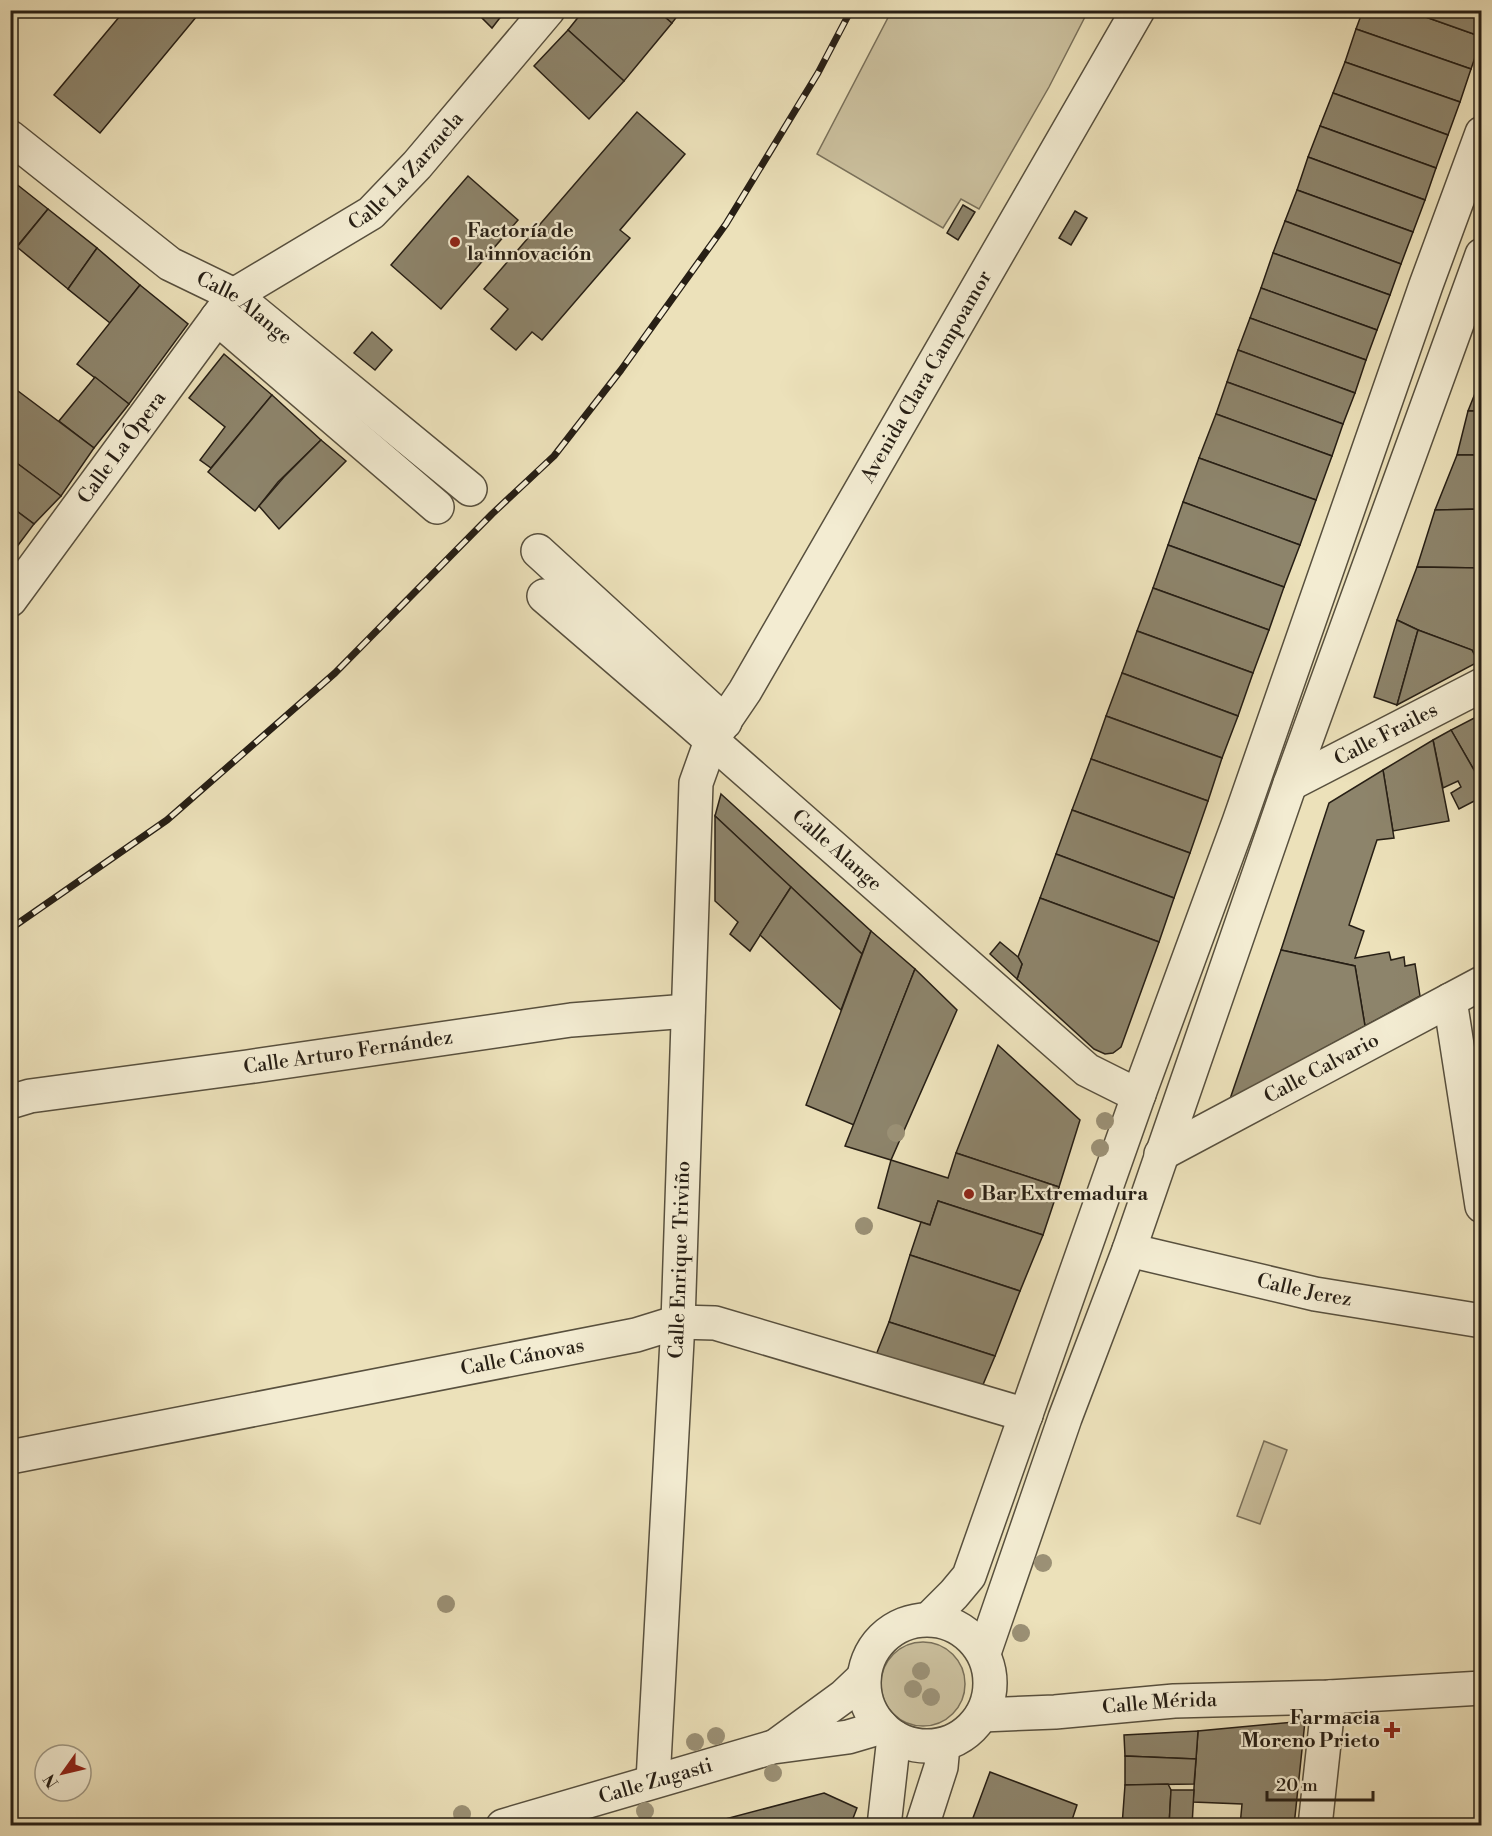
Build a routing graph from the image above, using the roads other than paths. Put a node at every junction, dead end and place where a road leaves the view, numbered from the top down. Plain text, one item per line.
1 (548, 10) edge
2 (1138, 10) edge
3 (1482, 133) edge
4 (10, 137) edge
5 (1482, 255) edge
6 (225, 306) junction
7 (470, 489) dead end
8 (436, 507) dead end
9 (537, 551) dead end
10 (544, 596) dead end
11 (10, 600) edge
12 (1482, 685) edge
13 (718, 731) junction
14 (1290, 784) junction
15 (1482, 983) edge
16 (1450, 1000) junction
17 (688, 1011) junction
18 (1139, 1094) junction
19 (10, 1101) edge
20 (1161, 1154) junction
21 (1482, 1206) edge
22 (1130, 1250) junction
23 (1482, 1321) edge
24 (678, 1322) junction
25 (1026, 1415) junction
26 (10, 1457) edge
27 (929, 1618) junction
28 (984, 1653) junction
29 (864, 1677) junction
30 (1482, 1688) edge
31 (1329, 1697) junction
32 (982, 1715) junction
33 (888, 1732) junction
34 (943, 1744) junction
35 (773, 1747) junction
36 (654, 1781) junction
37 (503, 1826) edge
38 (884, 1826) edge
39 (922, 1826) edge
40 (1316, 1826) edge

1 - 6 street, Calle La Zarzuela
2 - 13 street, Avenida Clara Campoamor
3 - 18 street
4 - 6 street, Calle Alange
5 - 14 street
6 - 7 street, Calle Alange
6 - 8 street, Calle Alange
6 - 11 street, Calle La Ópera
9 - 13 street, Calle Alange
10 - 13 street, Calle Alange
12 - 14 street, Calle Frailes
13 - 17 street, Calle Enrique Triviño
13 - 18 street, Calle Alange
14 - 20 street
15 - 16 street, Calle Calvario
16 - 20 street, Calle Calvario
16 - 21 street
17 - 19 street, Calle Arturo Fernández
17 - 24 street, Calle Enrique Triviño
18 - 25 street
20 - 22 street
22 - 23 street, Calle Jerez
22 - 28 street
24 - 25 street, Calle Cánovas
24 - 26 street, Calle Cánovas
24 - 36 street, Calle Enrique Triviño
25 - 27 street
27 - 28 street
27 - 29 street
28 - 32 street
29 - 33 street
29 - 35 street, Calle Zugasti
30 - 31 street, Calle Mérida
31 - 32 street, Calle Mérida
31 - 40 street
32 - 34 street
33 - 34 street
33 - 35 street, Calle Zugasti
33 - 38 street
34 - 39 street
35 - 36 street, Calle Zugasti
36 - 37 street, Calle Zugasti

